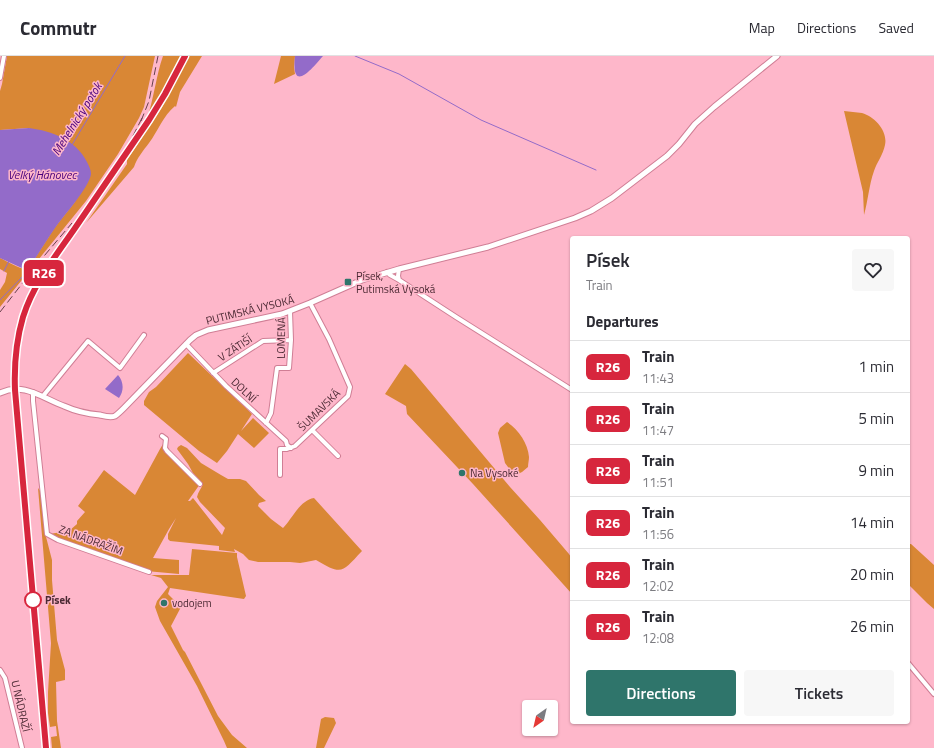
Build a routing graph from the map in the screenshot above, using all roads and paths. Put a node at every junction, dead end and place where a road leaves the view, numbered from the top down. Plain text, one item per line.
1 (4, 56) edge
2 (777, 56) edge
3 (0, 78) edge
4 (399, 269) junction
5 (388, 272) junction
6 (399, 280) junction
7 (310, 304) junction
8 (290, 311) junction
9 (144, 335) dead end
10 (291, 340) junction
11 (186, 344) junction
12 (213, 373) junction
13 (570, 389) edge
14 (33, 392) junction
15 (0, 393) edge
16 (42, 396) junction
17 (266, 423) junction
18 (312, 430) junction
19 (162, 436) dead end
20 (291, 448) junction
21 (338, 456) dead end
22 (280, 475) dead end
23 (200, 484) dead end
24 (149, 572) dead end
25 (910, 665) edge
26 (0, 670) edge
27 (934, 694) edge
28 (22, 748) edge

1 - 3 street
2 - 4 main road, PUTIMSKÁ VYSOKÁ
4 - 5 main road, PUTIMSKÁ VYSOKÁ
4 - 6 street
5 - 6 street
5 - 7 main road, PUTIMSKÁ VYSOKÁ
6 - 13 street
7 - 8 main road, PUTIMSKÁ VYSOKÁ
7 - 18 street, ŠUMAVSKÁ
8 - 10 street, LOMENÁ
8 - 11 main road, PUTIMSKÁ VYSOKÁ
9 - 16 street
10 - 12 street, V ZÁTIŠÍ
10 - 17 street, LOMENÁ
11 - 12 street, DOLNÍ
11 - 16 main road
12 - 17 street, DOLNÍ
14 - 15 main road
14 - 16 main road
14 - 24 street, ZA NÁDRAŽÍM
17 - 20 street, DOLNÍ
18 - 20 street, ŠUMAVSKÁ
18 - 21 street
19 - 23 street
20 - 22 street
25 - 27 street
26 - 28 street, U NÁDRAŽÍ

